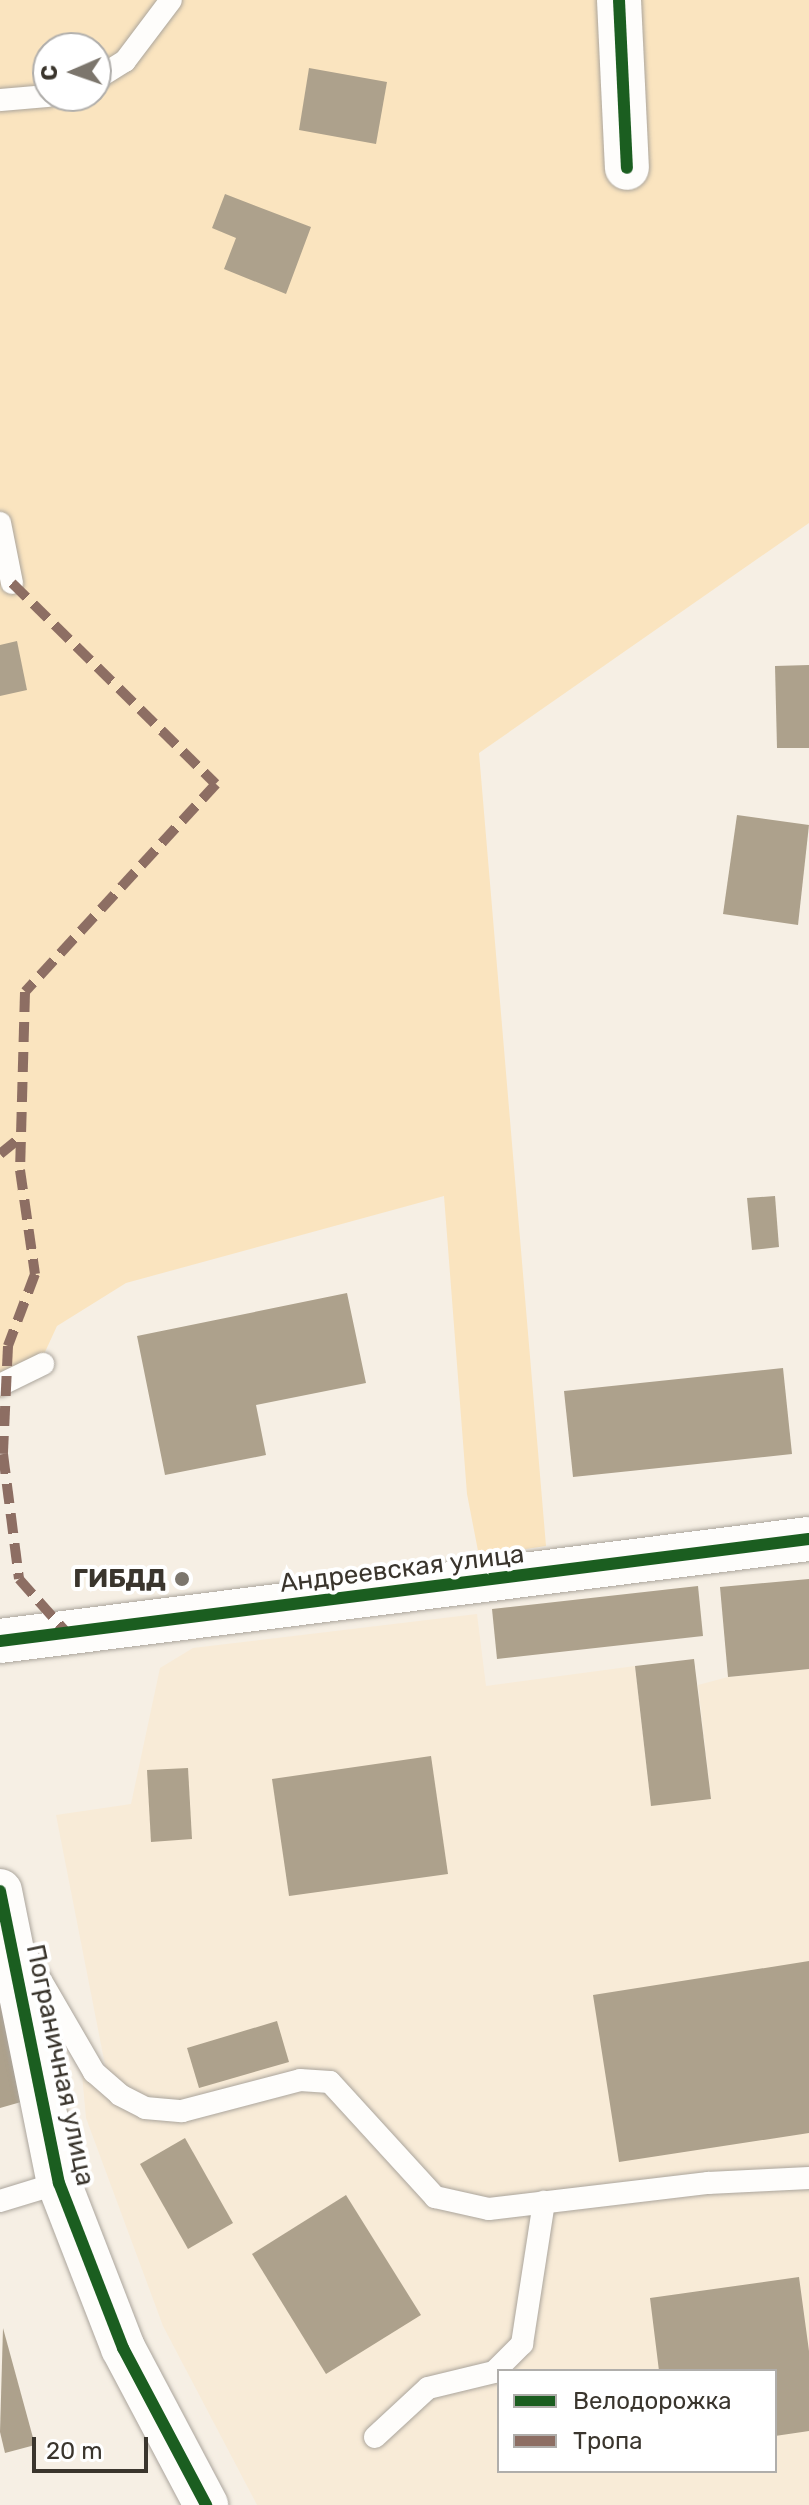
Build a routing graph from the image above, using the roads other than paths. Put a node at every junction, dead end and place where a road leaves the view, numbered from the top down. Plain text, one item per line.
1 (171, 0) edge
2 (619, 0) edge
3 (112, 69) edge
4 (32, 97) edge
5 (0, 100) edge
6 (627, 168) dead end
7 (0, 523) edge
8 (12, 583) dead end
9 (43, 1364) dead end
10 (0, 1385) edge
11 (809, 1539) edge
12 (0, 1641) edge
13 (4, 1908) edge
14 (809, 2178) edge
15 (59, 2183) junction
16 (0, 2201) edge
17 (544, 2202) junction
18 (375, 2437) dead end
19 (206, 2505) edge

1 - 3 lane
2 - 6 street
4 - 5 lane
7 - 8 lane
9 - 10 lane
11 - 12 street, Андреевская улица
13 - 15 street, Пограничная улица
13 - 17 lane
14 - 17 lane
15 - 16 lane
15 - 19 street, Пограничная улица
17 - 18 lane

